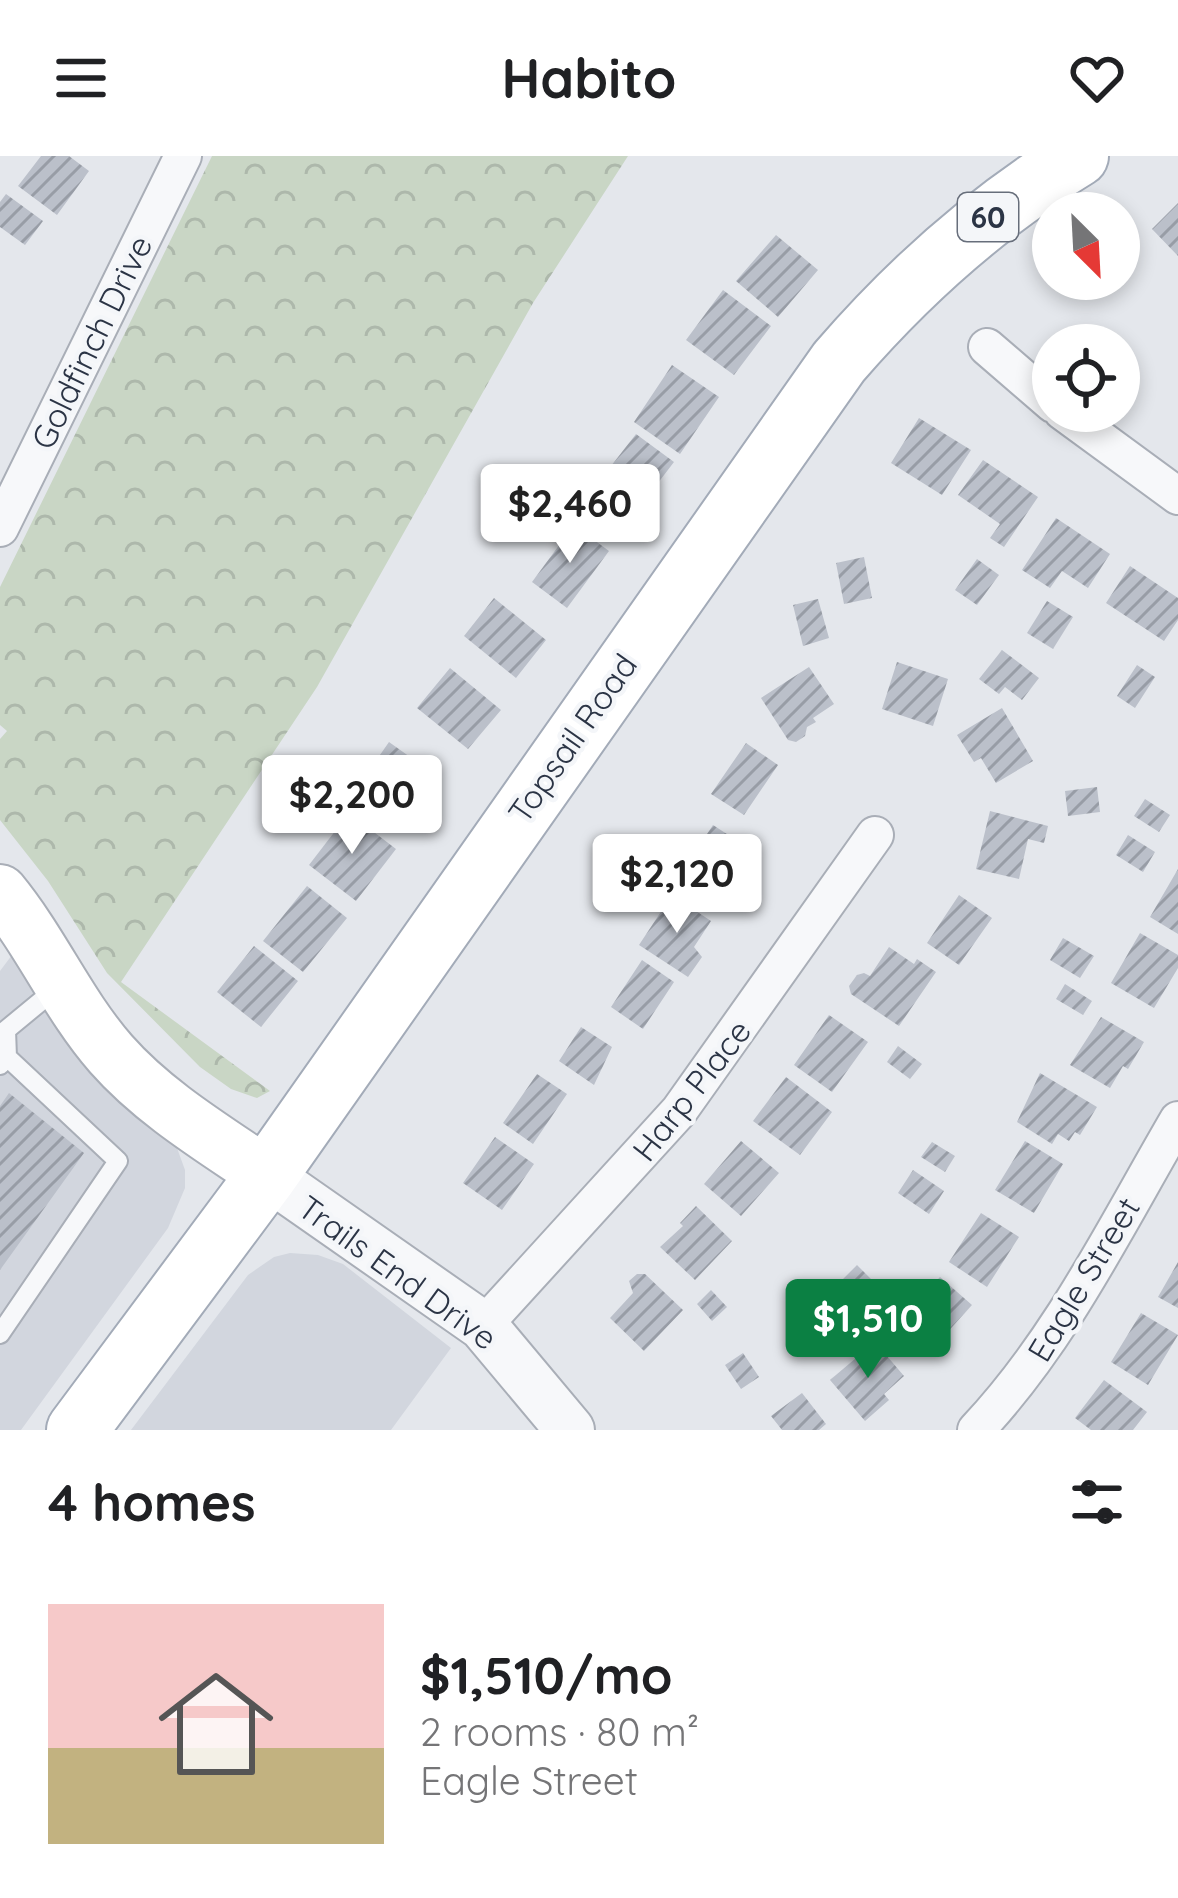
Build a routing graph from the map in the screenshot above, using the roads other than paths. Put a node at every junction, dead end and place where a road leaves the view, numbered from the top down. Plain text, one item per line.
1 (1078, 156) edge
2 (173, 160) edge
3 (987, 347) dead end
4 (1032, 386) edge
5 (1091, 432) edge
6 (12, 474) edge
7 (1178, 496) edge
8 (0, 528) edge
9 (875, 836) dead end
10 (0, 892) edge
11 (61, 985) junction
12 (3, 1061) edge
13 (1178, 1120) edge
14 (267, 1175) junction
15 (483, 1326) junction
16 (0, 1334) edge
17 (77, 1430) edge
18 (570, 1430) edge
19 (976, 1430) edge

1 - 14 main road, Topsail Road / 60
2 - 6 street, Goldfinch Drive
3 - 4 street
5 - 7 street
6 - 8 street, Goldfinch Drive
9 - 15 street, Harp Place
10 - 11 main road
11 - 12 lane
11 - 14 main road
12 - 16 lane
13 - 19 street, Eagle Street
14 - 15 street, Trails End Drive
14 - 17 main road, Topsail Road
15 - 18 street, Trails End Drive

